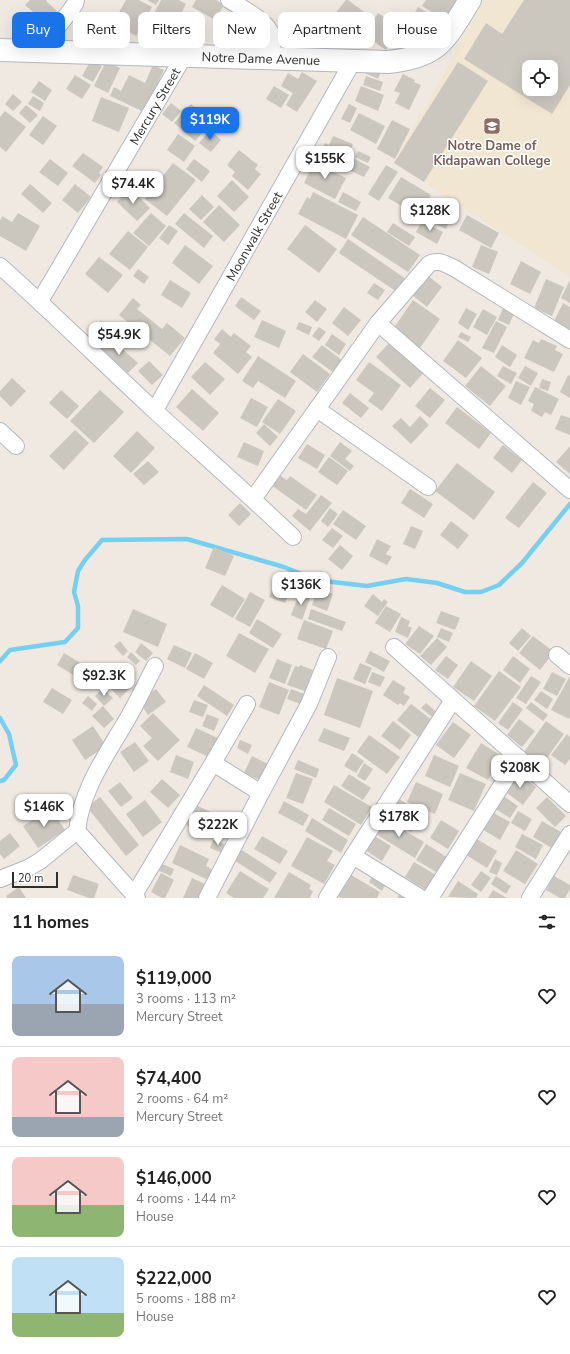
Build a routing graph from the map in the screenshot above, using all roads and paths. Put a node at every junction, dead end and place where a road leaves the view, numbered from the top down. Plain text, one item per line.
1 (76, 0) edge
2 (230, 0) edge
3 (470, 0) edge
4 (0, 50) edge
5 (39, 52) junction
6 (184, 56) junction
7 (272, 58) junction
8 (353, 61) junction
9 (0, 266) edge
10 (40, 301) junction
11 (378, 323) junction
12 (570, 340) edge
13 (316, 409) junction
14 (155, 410) junction
15 (0, 431) edge
16 (16, 446) dead end
17 (428, 487) dead end
18 (568, 489) edge
19 (253, 499) junction
20 (293, 537) dead end
21 (394, 647) dead end
22 (557, 655) dead end
23 (328, 657) dead end
24 (155, 666) dead end
25 (570, 666) edge
26 (453, 700) junction
27 (247, 704) dead end
28 (519, 758) junction
29 (213, 763) junction
30 (261, 793) junction
31 (570, 804) edge
32 (77, 831) junction
33 (570, 834) edge
34 (353, 856) junction
35 (0, 879) edge
36 (135, 897) edge
37 (207, 898) edge
38 (327, 898) edge
39 (421, 898) edge
40 (430, 898) edge
41 (530, 898) edge

1 - 5 street
2 - 7 street
3 - 8 street, Notre Dame Avenue
4 - 5 street, Notre Dame Avenue
5 - 6 street, Notre Dame Avenue
6 - 7 street, Notre Dame Avenue
6 - 10 street, Mercury Street
7 - 8 street, Notre Dame Avenue
8 - 14 street, Moonwalk Street
9 - 10 street
10 - 14 street
11 - 12 street
11 - 13 street
11 - 18 street
13 - 17 street
13 - 19 street
14 - 19 street
15 - 16 street
19 - 20 street
21 - 26 street
22 - 25 street
23 - 30 street
24 - 32 street
26 - 28 street
26 - 34 street
27 - 29 street
28 - 31 street
28 - 40 street
29 - 30 street
29 - 36 street
30 - 37 street
32 - 35 street
32 - 36 street
33 - 41 street
34 - 38 street
34 - 39 street

